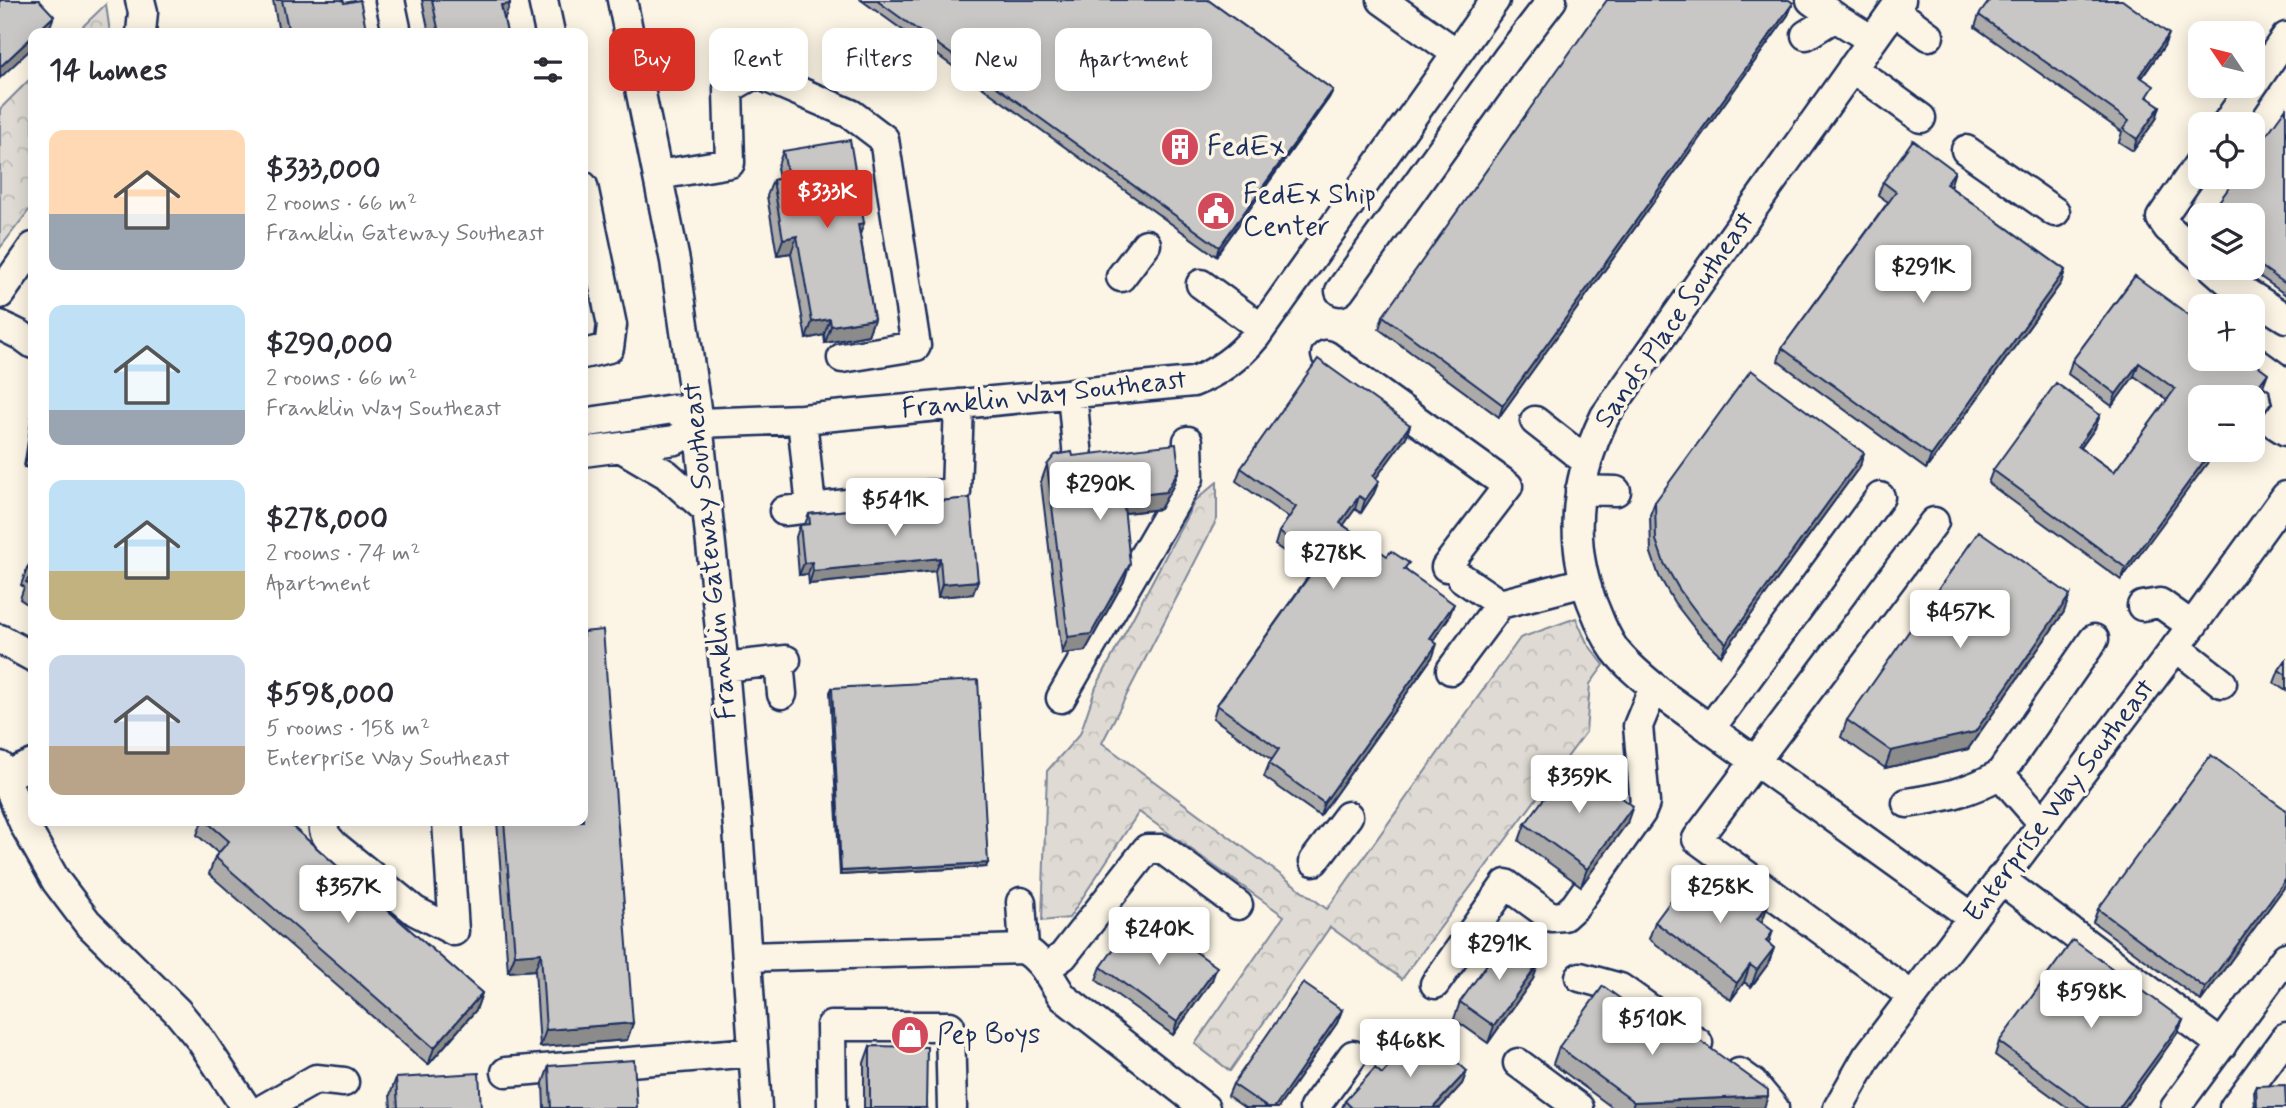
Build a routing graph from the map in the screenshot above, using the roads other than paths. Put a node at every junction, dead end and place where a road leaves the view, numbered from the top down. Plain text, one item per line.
1 (140, 0) edge
2 (390, 0) edge
3 (543, 0) edge
4 (1382, 0) edge
5 (1494, 0) edge
6 (1552, 0) edge
7 (1811, 0) edge
8 (626, 1) edge
9 (1897, 5) edge
10 (1835, 17) junction
11 (142, 28) edge
12 (396, 28) edge
13 (549, 28) edge
14 (1806, 35) dead end
15 (1929, 36) dead end
16 (2286, 37) edge
17 (1872, 40) junction
18 (1456, 53) junction
19 (1852, 68) junction
20 (2234, 112) edge
21 (1921, 118) dead end
22 (1966, 150) dead end
23 (658, 175) junction
24 (2188, 179) edge
25 (588, 210) edge
26 (2055, 212) dead end
27 (1146, 243) dead end
28 (2188, 246) edge
29 (28, 256) edge
30 (1121, 277) dead end
31 (2227, 280) edge
32 (1201, 284) dead end
33 (1340, 291) dead end
34 (0, 294) edge
35 (2286, 318) edge
36 (0, 325) edge
37 (1261, 328) junction
38 (28, 340) edge
39 (588, 353) edge
40 (1326, 355) dead end
41 (842, 358) dead end
42 (2265, 369) edge
43 (1072, 393) junction
44 (2286, 398) edge
45 (959, 404) junction
46 (2286, 410) edge
47 (802, 419) junction
48 (1535, 421) dead end
49 (588, 422) edge
50 (698, 423) junction
51 (2286, 431) edge
52 (1188, 441) dead end
53 (620, 447) junction
54 (588, 451) edge
55 (1085, 454) edge
56 (1586, 461) junction
57 (1580, 490) junction
58 (1616, 491) dead end
59 (2286, 496) edge
60 (1880, 497) dead end
61 (707, 510) junction
62 (1934, 522) dead end
63 (1585, 582) junction
64 (1500, 604) junction
65 (2142, 606) dead end
66 (2184, 636) junction
67 (0, 639) edge
68 (2094, 639) dead end
69 (28, 654) edge
70 (723, 667) junction
71 (1451, 670) dead end
72 (2222, 683) dead end
73 (1654, 687) junction
74 (782, 694) dead end
75 (1061, 698) dead end
76 (1710, 729) junction
77 (1755, 761) junction
78 (28, 766) edge
79 (1, 774) edge
80 (2000, 774) junction
81 (1907, 803) dead end
82 (1348, 816) dead end
83 (2043, 823) junction
84 (323, 826) edge
85 (447, 826) edge
86 (1314, 861) dead end
87 (2000, 879) junction
88 (1021, 902) dead end
89 (1238, 905) dead end
90 (1972, 917) junction
91 (1024, 949) junction
92 (748, 957) junction
93 (2286, 957) edge
94 (1046, 968) junction
95 (1580, 977) dead end
96 (1435, 984) dead end
97 (1912, 996) junction
98 (2286, 1037) edge
99 (2222, 1045) junction
100 (753, 1052) junction
101 (1353, 1055) dead end
102 (1518, 1063) dead end
103 (506, 1072) dead end
104 (344, 1082) dead end
105 (246, 1108) edge
106 (265, 1108) edge
107 (757, 1108) edge
108 (832, 1108) edge
109 (952, 1108) edge
110 (1205, 1108) edge
111 (1314, 1108) edge
112 (1579, 1108) edge
113 (1774, 1108) edge
114 (1838, 1108) edge
115 (2175, 1108) edge
116 (2234, 1108) edge

1 - 11 street
2 - 12 street
3 - 13 street
4 - 18 street
5 - 18 street, Franklin Way Southeast
6 - 33 street
7 - 10 street
8 - 23 street, Franklin Gateway Southeast
9 - 15 street
9 - 17 street, Sands Place Southeast
10 - 14 street
10 - 17 street
16 - 20 street
17 - 19 street, Sands Place Southeast
18 - 37 street, Franklin Way Southeast
19 - 21 street
19 - 56 street, Sands Place Southeast
22 - 26 street
23 - 41 street
23 - 50 street, Franklin Gateway Southeast
24 - 28 street
25 - 39 street
27 - 30 street
29 - 34 street
31 - 35 street
32 - 37 street
36 - 38 street
37 - 43 street, Franklin Way Southeast
40 - 64 street
42 - 44 street
43 - 45 street, Franklin Way Southeast
43 - 55 street
45 - 47 street, Franklin Way Southeast
45 - 47 street
46 - 51 street
47 - 50 street, Franklin Way Southeast
48 - 56 street
49 - 50 street
50 - 53 street
50 - 61 street, Franklin Gateway Southeast
52 - 75 street
53 - 54 street
53 - 61 street
56 - 57 street, Sands Place Southeast
57 - 58 street
57 - 63 street, Sands Place Southeast
59 - 66 street, Enterprise Way Southeast
60 - 76 street
61 - 70 street, Franklin Gateway Southeast
62 - 77 street
63 - 64 street
63 - 73 street, Sands Place Southeast
64 - 71 street
65 - 66 street
66 - 72 street
66 - 83 street, Enterprise Way Southeast
67 - 69 street
68 - 80 street
70 - 74 street
70 - 92 street, Franklin Gateway Southeast
73 - 76 street, Sands Place Southeast
73 - 96 street
76 - 77 street, Sands Place Southeast
77 - 90 street, Sands Place Southeast
77 - 97 street
78 - 79 street
79 - 105 street
80 - 81 street
80 - 83 street
82 - 86 street
83 - 87 street, Enterprise Way Southeast
84 - 85 street
87 - 90 street, Enterprise Way Southeast
87 - 99 street
88 - 91 street
89 - 94 street
90 - 97 street, Enterprise Way Southeast
91 - 92 street
91 - 94 street
92 - 100 street, Franklin Gateway Southeast
93 - 99 street
94 - 110 street
95 - 113 street
97 - 114 street, Enterprise Way Southeast
98 - 116 street
99 - 115 street
100 - 103 street
100 - 107 street, Franklin Gateway Southeast
101 - 111 street
102 - 112 street
104 - 106 street
108 - 109 street

